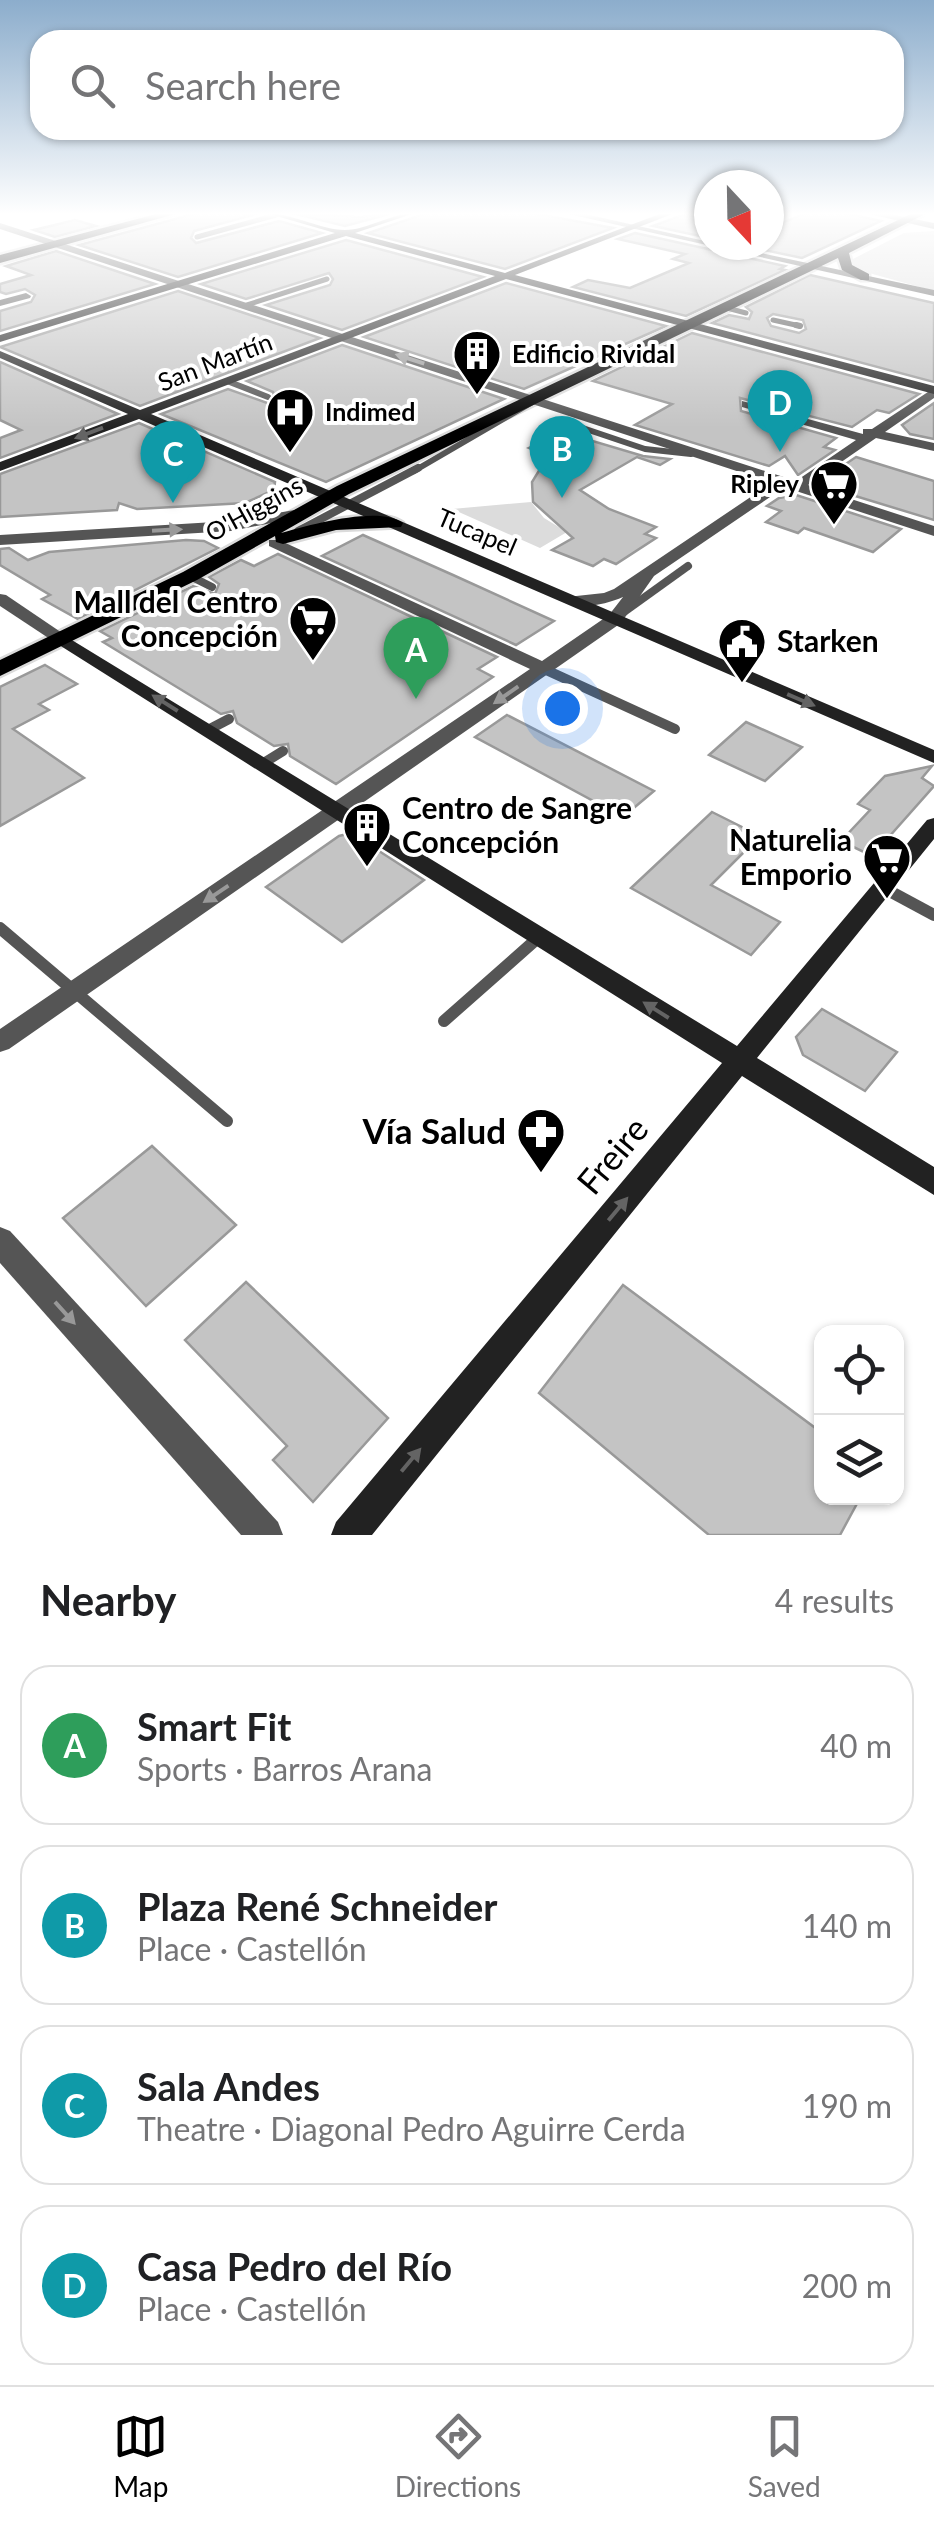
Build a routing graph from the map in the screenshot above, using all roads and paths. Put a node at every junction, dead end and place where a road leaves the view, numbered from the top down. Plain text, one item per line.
1 (179, 285) edge
2 (183, 285) edge
3 (310, 285) edge
4 (483, 285) edge
5 (539, 285) edge
6 (775, 285) edge
7 (900, 285) edge
8 (934, 292) edge
9 (26, 296) dead end
10 (0, 303) edge
11 (247, 305) junction
12 (727, 308) junction
13 (746, 313) dead end
14 (772, 320) dead end
15 (692, 325) junction
16 (800, 326) dead end
17 (344, 337) junction
18 (0, 340) edge
19 (0, 354) edge
20 (227, 381) junction
21 (934, 391) edge
22 (268, 397) dead end
23 (536, 400) junction
24 (746, 404) dead end
25 (140, 414) junction
26 (558, 420) dead end
27 (627, 430) junction
28 (872, 435) junction
29 (612, 438) junction
30 (934, 447) edge
31 (702, 455) junction
32 (3, 464) edge
33 (761, 474) junction
34 (798, 486) junction
35 (769, 491) junction
36 (341, 500) junction
37 (308, 511) junction
38 (394, 523) junction
39 (934, 531) edge
40 (283, 538) junction
41 (0, 540) edge
42 (688, 566) dead end
43 (647, 574) junction
44 (190, 576) junction
45 (212, 587) dead end
46 (0, 599) edge
47 (573, 601) junction
48 (615, 619) junction
49 (62, 638) junction
50 (544, 668) junction
51 (0, 669) edge
52 (229, 719) dead end
53 (208, 730) junction
54 (675, 730) dead end
55 (282, 751) dead end
56 (934, 758) edge
57 (262, 764) junction
58 (337, 811) junction
59 (934, 825) edge
60 (882, 888) junction
61 (934, 915) edge
62 (0, 928) edge
63 (539, 937) junction
64 (74, 991) junction
65 (444, 1021) dead end
66 (0, 1042) edge
67 (739, 1062) junction
68 (227, 1121) dead end
69 (934, 1182) edge
70 (0, 1241) edge
71 (265, 1535) edge
72 (349, 1535) edge

1 - 18 main road
2 - 11 street
3 - 11 lane
4 - 17 main road, San Martín
5 - 15 main road
6 - 12 main road, O'Higgins
7 - 8 street
9 - 10 street
11 - 17 street
12 - 13 lane
12 - 15 main road, O'Higgins
14 - 16 lane
15 - 21 main road
15 - 23 main road, O'Higgins
17 - 20 main road, San Martín
23 -> 17 street
19 - 25 main road, Tucapel
20 - 22 lane
20 - 25 main road, San Martín
21 - 28 street
23 - 27 street
23 - 36 main road, O'Higgins
24 - 28 street
25 -> 32 main road, San Martín
25 - 36 main road, Tucapel
26 - 29 lane
27 - 29 lane
27 - 31 street
28 - 30 street
28 - 34 street
29 - 31 lane
31 - 33 street
33 - 34 street
33 - 35 street
34 - 35 street
34 - 39 street
35 - 43 street
36 - 37 main road, O'Higgins
36 - 38 main road, Tucapel
36 - 40 lane, O'Higgins
41 -> 37 street
37 - 44 main road, O'Higgins
38 - 40 main road
38 - 47 main road, Tucapel
40 - 44 main road
40 - 50 street
42 - 48 lane
43 - 47 street
43 - 48 street
44 - 45 lane
44 - 49 main road, O'Higgins
46 - 49 street
47 - 48 main road, Tucapel
48 - 50 street
48 -> 56 main road, Tucapel
49 - 51 main road, O'Higgins
53 -> 49 main road
50 - 54 lane
50 -> 58 street
52 - 53 lane
53 - 57 main road
55 - 57 lane
57 - 58 main road
58 - 63 main road
58 -> 64 street
59 - 60 main road, Freire
60 - 61 lane
60 - 67 main road, Freire
62 - 64 lane
63 - 65 lane
67 -> 63 main road
64 - 66 street
64 - 68 lane
67 - 69 main road
72 -> 67 main road, Freire
70 -> 71 street

